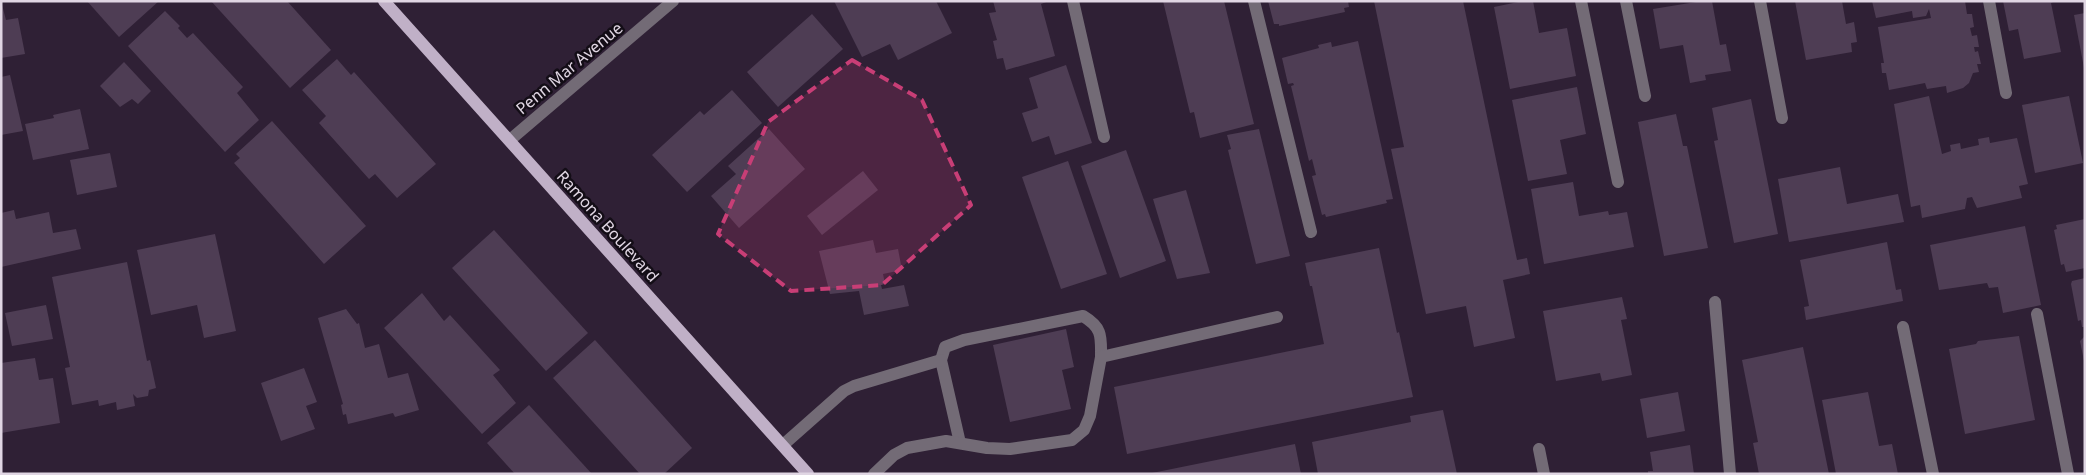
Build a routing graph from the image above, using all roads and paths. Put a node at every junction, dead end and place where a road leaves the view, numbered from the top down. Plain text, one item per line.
1 (384, 1) edge
2 (673, 1) edge
3 (1073, 1) edge
4 (1254, 1) edge
5 (1581, 1) edge
6 (1626, 1) edge
7 (1760, 1) edge
8 (1989, 1) edge
9 (2006, 93) dead end
10 (1645, 96) dead end
11 (1782, 118) dead end
12 (1104, 137) dead end
13 (510, 140) junction
14 (1618, 182) dead end
15 (1311, 232) dead end
16 (1715, 302) dead end
17 (2037, 314) dead end
18 (1278, 317) dead end
19 (1903, 327) dead end
20 (1101, 357) junction
21 (941, 360) junction
22 (960, 443) junction
23 (783, 445) junction
24 (1539, 449) dead end
25 (808, 474) edge
26 (874, 474) edge
27 (1544, 474) edge
28 (1730, 474) edge
29 (1933, 474) edge
30 (2068, 474) edge

1 - 13 main road, Ramona Boulevard
2 - 13 street, Penn Mar Avenue
3 - 12 street
4 - 15 street
5 - 14 street
6 - 10 street
7 - 11 street
8 - 9 street
13 - 23 main road, Ramona Boulevard
16 - 28 street
17 - 30 street
18 - 20 street
19 - 29 street
20 - 21 street
20 - 22 street
21 - 22 street
21 - 23 street
22 - 26 street
23 - 25 main road, Ramona Boulevard
24 - 27 street

